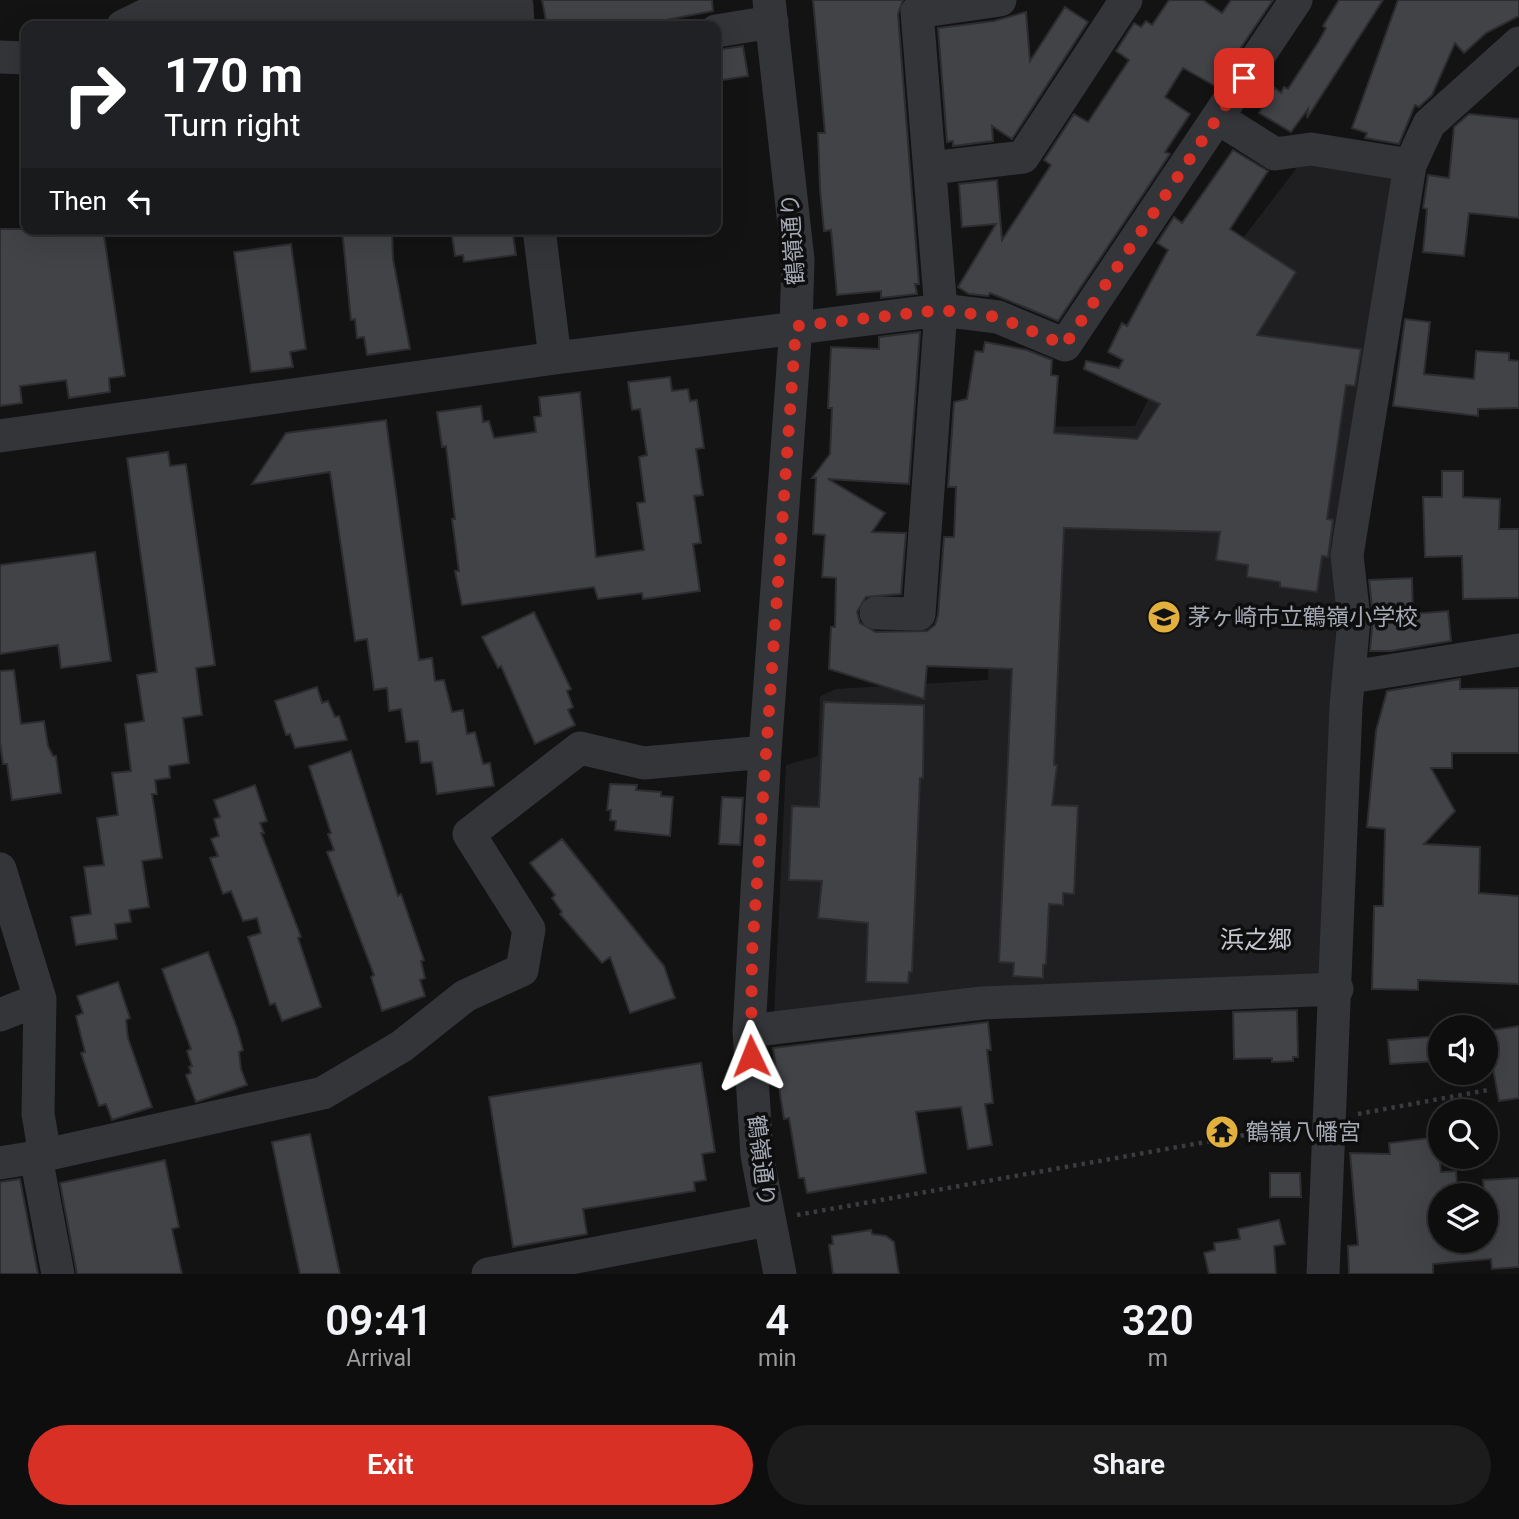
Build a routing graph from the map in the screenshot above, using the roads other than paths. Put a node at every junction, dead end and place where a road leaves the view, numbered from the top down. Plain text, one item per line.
1 (1000, 0) edge
2 (1126, 0) edge
3 (1296, 0) edge
4 (770, 11) edge
5 (133, 21) edge
6 (518, 21) edge
7 (721, 29) edge
8 (1519, 43) edge
9 (0, 57) edge
10 (21, 58) edge
11 (1219, 118) junction
12 (1410, 165) junction
13 (931, 168) junction
14 (540, 235) edge
15 (941, 310) junction
16 (796, 326) junction
17 (555, 358) junction
18 (0, 436) edge
19 (876, 613) dead end
20 (1519, 650) edge
21 (1351, 677) junction
22 (765, 752) junction
23 (0, 869) edge
24 (1337, 989) junction
25 (40, 999) junction
26 (0, 1015) edge
27 (749, 1031) junction
28 (41, 1156) junction
29 (0, 1163) edge
30 (780, 1218) junction
31 (58, 1274) edge
32 (488, 1274) edge
33 (780, 1274) edge
34 (1324, 1274) edge

1 - 13 street
2 - 13 street
3 - 11 street
4 - 7 street
4 - 16 street, 鶴嶺通り
5 - 6 street
8 - 12 street
9 - 10 street
11 - 12 street
11 - 15 street
12 - 21 street
13 - 15 street
14 - 17 street
15 - 16 street
15 - 19 street
16 - 17 street
16 - 22 street, 鶴嶺通り
17 - 18 street
20 - 21 street
21 - 24 street
22 - 27 street, 鶴嶺通り
22 - 28 street
23 - 25 street
24 - 27 street
24 - 34 street
25 - 26 street
25 - 28 street
27 - 30 street, 鶴嶺通り
28 - 29 street
28 - 31 street
30 - 32 street
30 - 33 street, 鶴嶺通り

